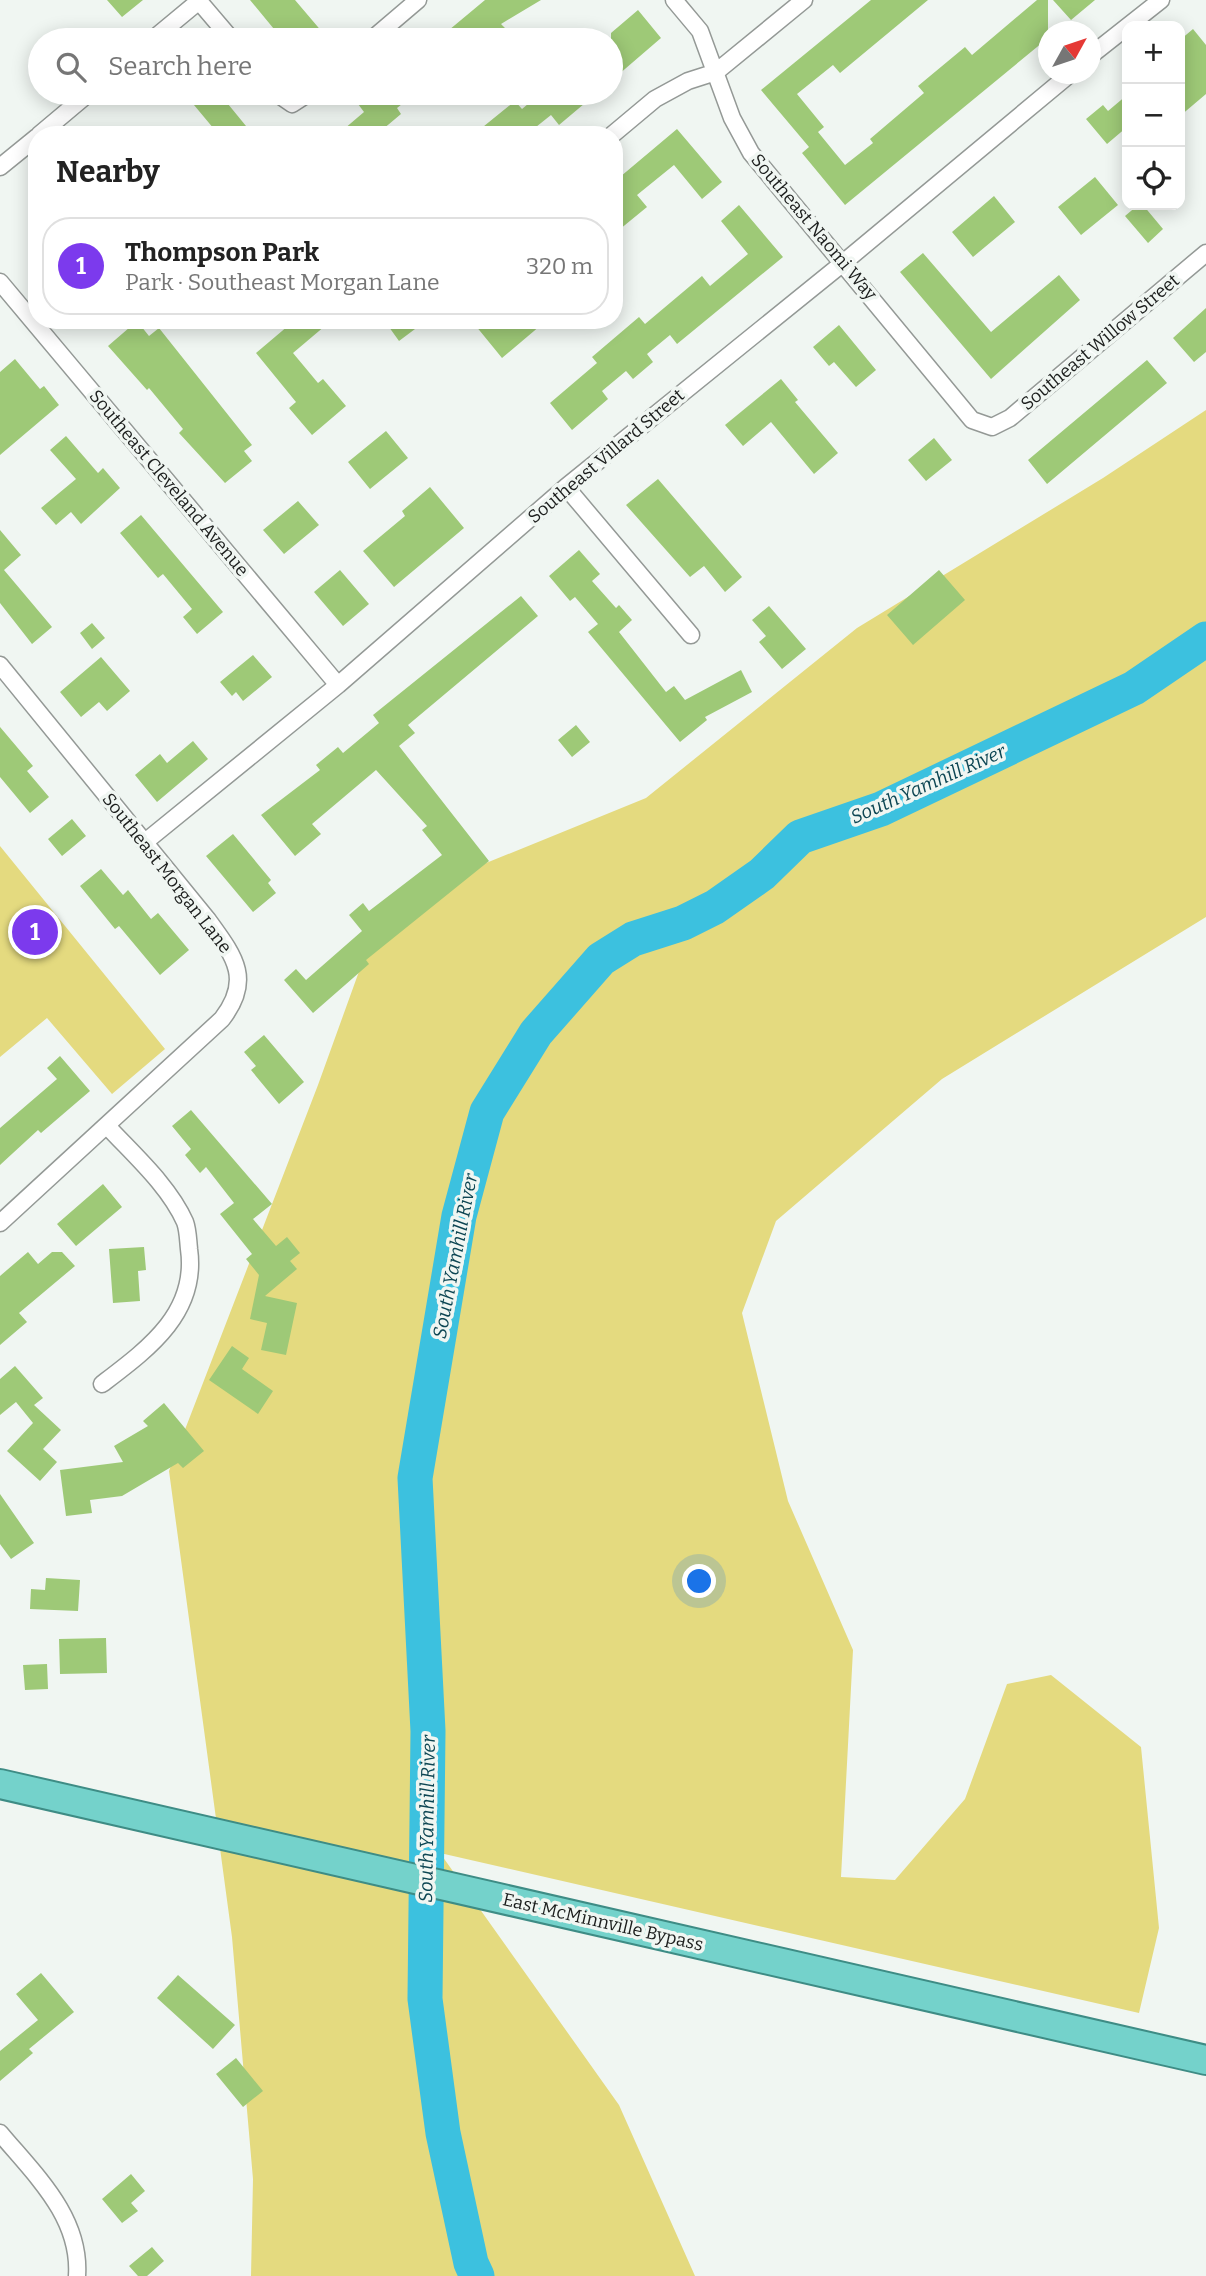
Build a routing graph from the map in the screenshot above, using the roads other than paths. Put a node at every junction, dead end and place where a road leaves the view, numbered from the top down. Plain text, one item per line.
1 (199, 0) edge
2 (418, 0) edge
3 (674, 0) edge
4 (804, 0) edge
5 (1161, 0) edge
6 (166, 28) edge
7 (222, 28) edge
8 (385, 28) edge
9 (1101, 47) edge
10 (716, 72) junction
11 (1058, 84) edge
12 (75, 105) edge
13 (50, 126) edge
14 (623, 126) edge
15 (28, 144) edge
16 (0, 167) edge
17 (1206, 253) edge
18 (843, 263) junction
19 (0, 282) edge
20 (28, 315) edge
21 (39, 329) edge
22 (992, 427) joint
23 (566, 487) junction
24 (691, 635) dead end
25 (0, 665) edge
26 (338, 685) junction
27 (145, 842) junction
28 (108, 1127) junction
29 (0, 1223) edge
30 (102, 1384) dead end
31 (0, 1784) edge
32 (1206, 2060) edge
33 (0, 2133) edge
34 (77, 2276) edge

1 - 6 street
1 - 7 street
2 - 8 street
3 - 10 street, Southeast Naomi Way
4 - 10 street
5 - 9 street
10 - 14 street
10 - 18 street, Southeast Naomi Way
11 - 18 street, Southeast Villard Street
12 - 13 street
15 - 16 street
17 - 22 street, Southeast Willow Street
18 - 22 street, Southeast Naomi Way
18 - 23 street, Southeast Villard Street
19 - 20 street, Southeast Cleveland Avenue
21 - 26 street, Southeast Cleveland Avenue
23 - 24 street
23 - 26 street, Southeast Villard Street
25 - 27 street, Southeast Morgan Lane
26 - 27 street, Southeast Villard Street
27 - 28 street, Southeast Morgan Lane
28 - 29 street, Southeast Morgan Lane
28 - 30 street
31 - 32 highway, East McMinnville Bypass
33 - 34 street

